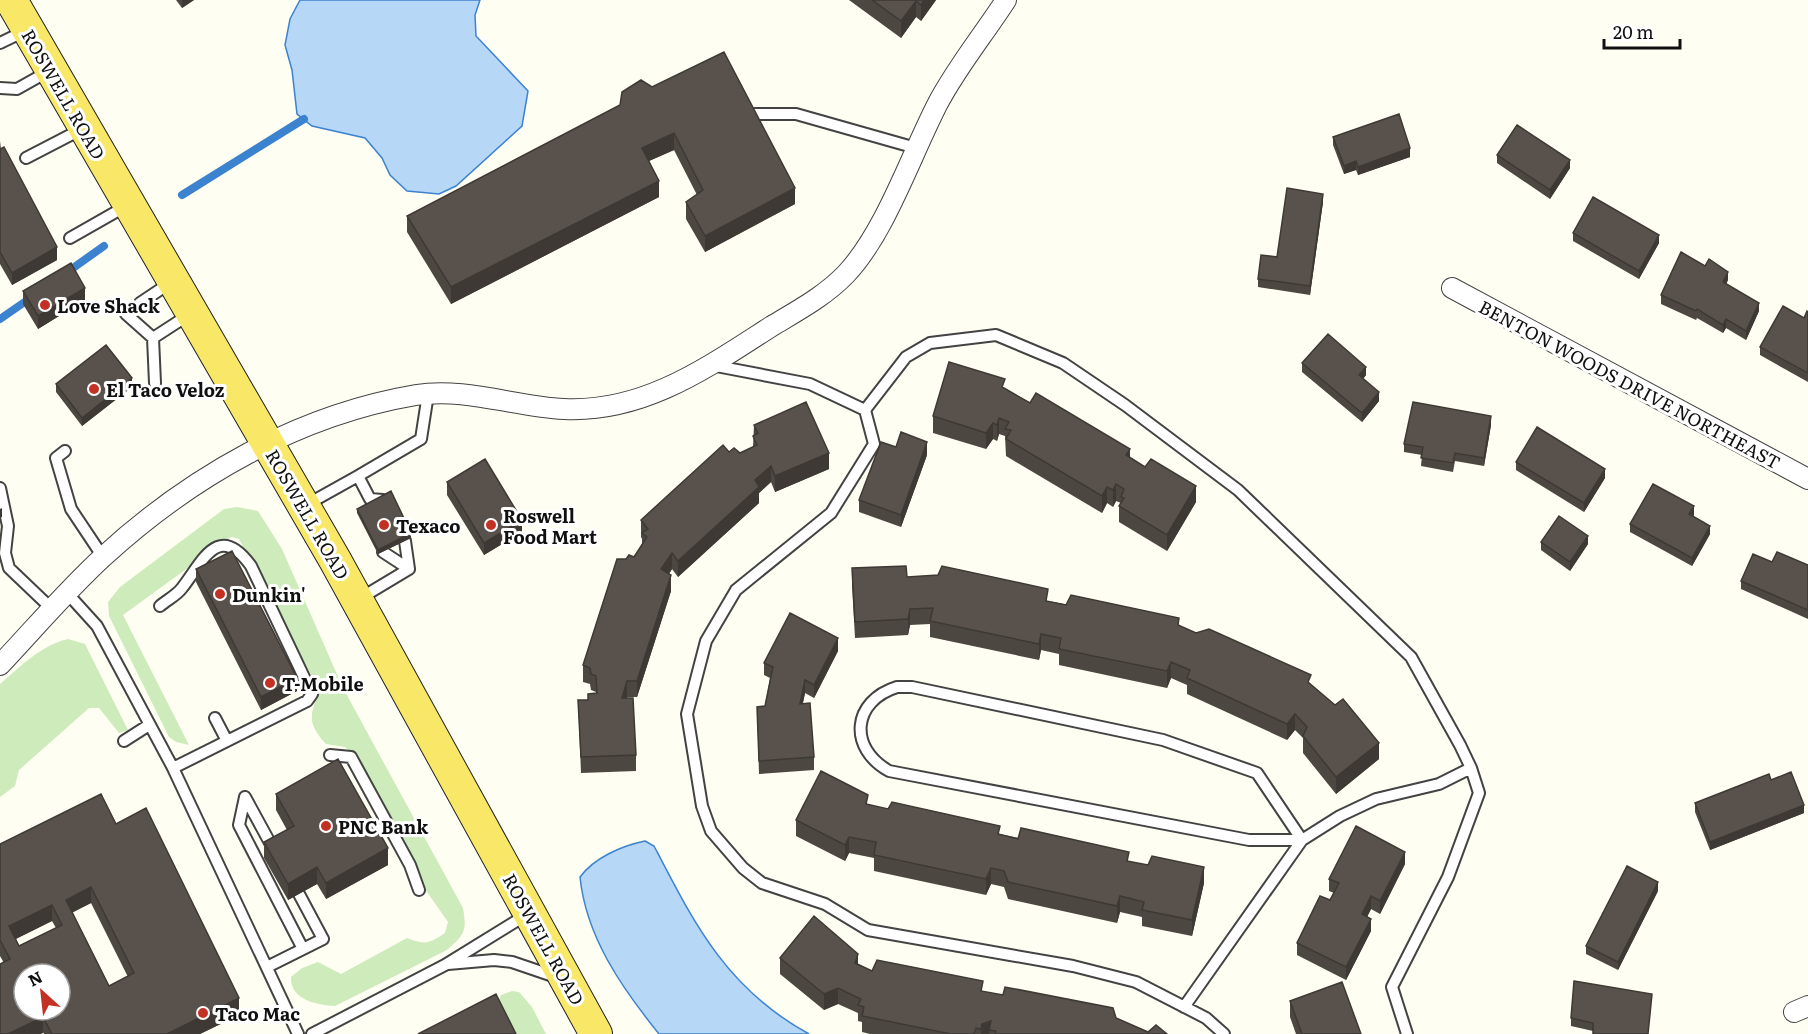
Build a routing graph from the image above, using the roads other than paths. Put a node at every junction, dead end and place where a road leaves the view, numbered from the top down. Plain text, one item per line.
1 (1006, 0) edge
2 (14, 15) edge
3 (50, 70) junction
4 (0, 88) edge
5 (755, 114) edge
6 (83, 129) junction
7 (916, 148) junction
8 (26, 158) dead end
9 (128, 205) junction
10 (70, 238) dead end
11 (173, 281) junction
12 (1452, 288) dead end
13 (140, 303) dead end
14 (192, 313) junction
15 (126, 314) dead end
16 (153, 338) junction
17 (711, 365) junction
18 (155, 383) dead end
19 (428, 394) junction
20 (865, 410) junction
21 (268, 444) junction
22 (60, 455) dead end
23 (358, 476) junction
24 (1808, 479) edge
25 (0, 488) edge
26 (370, 499) junction
27 (383, 500) edge
28 (304, 506) junction
29 (362, 511) edge
30 (405, 541) edge
31 (383, 552) edge
32 (103, 557) junction
33 (409, 569) junction
34 (68, 594) junction
35 (357, 600) junction
36 (160, 606) dead end
37 (52, 610) junction
38 (0, 665) edge
39 (215, 717) dead end
40 (149, 724) junction
41 (124, 741) dead end
42 (227, 741) junction
43 (330, 755) dead end
44 (172, 768) junction
45 (1471, 768) junction
46 (1302, 840) junction
47 (276, 852) edge
48 (419, 890) dead end
49 (299, 894) edge
50 (529, 913) junction
51 (303, 949) junction
52 (445, 965) junction
53 (267, 967) junction
54 (566, 981) junction
55 (1184, 1007) junction
56 (298, 1034) edge
57 (312, 1034) edge
58 (596, 1034) edge
59 (1224, 1034) edge
60 (1407, 1034) edge

1 - 7 street
2 - 3 main road, ROSWELL ROAD
3 - 4 lane
3 - 6 main road, ROSWELL ROAD
5 - 7 lane
6 - 8 lane
6 - 9 main road, ROSWELL ROAD
7 - 17 street
9 - 10 lane
9 - 11 main road, ROSWELL ROAD
11 - 13 lane
11 - 14 main road, ROSWELL ROAD
12 - 24 street, BENTON WOODS DRIVE NORTHEAST
14 - 16 lane
14 - 21 main road, ROSWELL ROAD
15 - 16 lane
16 - 18 lane
17 - 19 street
17 - 20 lane
19 - 21 street
19 - 23 lane
20 - 45 lane
20 - 55 lane
21 - 28 main road, ROSWELL ROAD
21 - 32 street
22 - 32 lane
23 - 26 lane
23 - 28 lane
25 - 37 lane
26 - 27 lane
26 - 29 lane
28 - 35 main road, ROSWELL ROAD
30 - 33 lane
31 - 33 lane
32 - 34 street
33 - 35 lane
34 - 37 street
34 - 40 lane
35 - 50 main road, ROSWELL ROAD
36 - 42 lane
37 - 38 street
39 - 42 lane
40 - 41 lane
40 - 44 lane
42 - 44 lane
43 - 48 lane
44 - 53 lane
45 - 46 lane
45 - 60 lane
46 - 46 lane
46 - 55 lane
47 - 51 lane
49 - 51 lane
50 - 52 lane
50 - 54 main road, ROSWELL ROAD
51 - 53 lane
52 - 54 lane
52 - 57 lane
53 - 56 lane
54 - 58 main road, ROSWELL ROAD
55 - 59 lane

